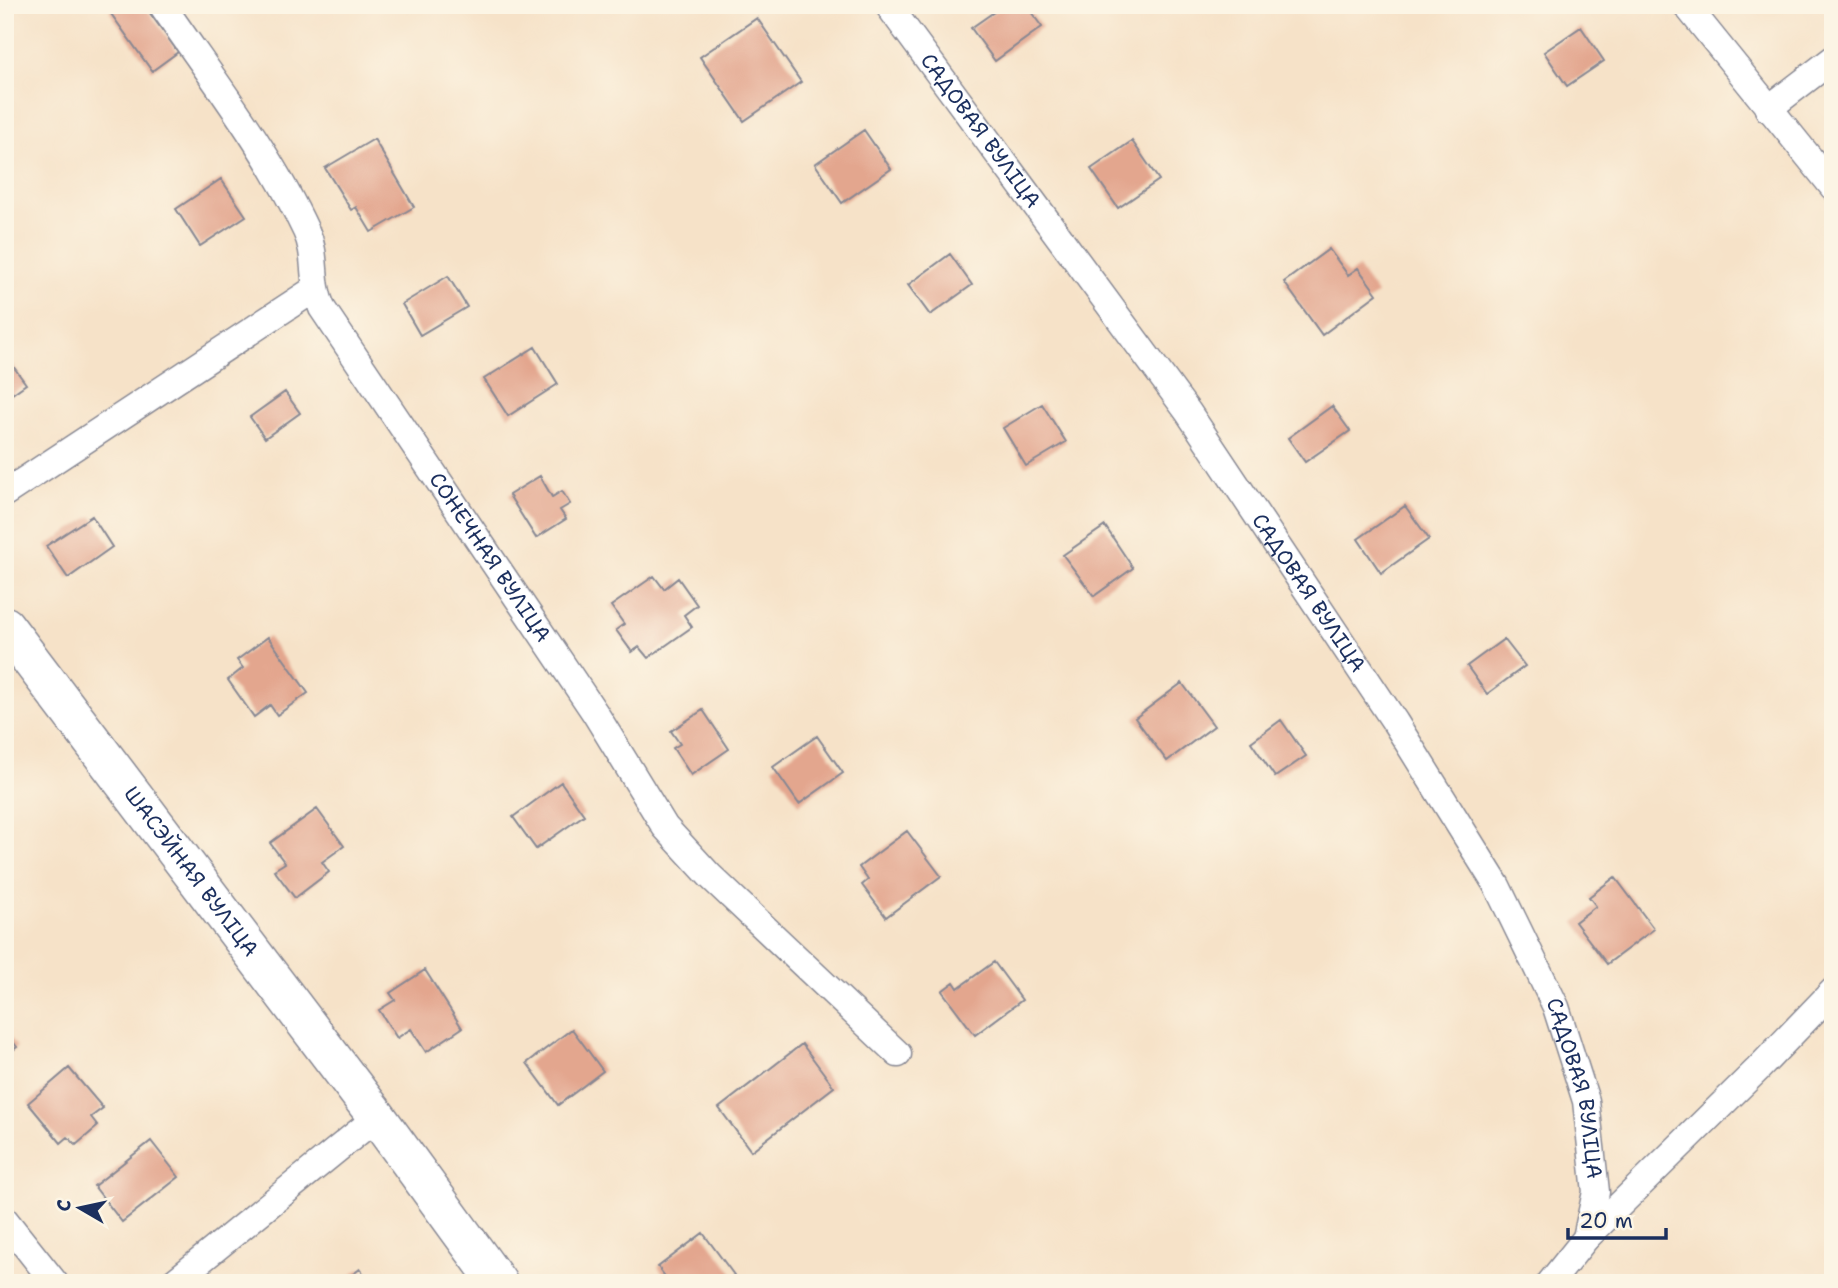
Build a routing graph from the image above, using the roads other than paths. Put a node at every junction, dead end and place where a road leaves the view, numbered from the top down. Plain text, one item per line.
1 (162, 5) edge
2 (888, 5) edge
3 (1686, 5) edge
4 (1833, 59) edge
5 (1768, 109) junction
6 (1833, 187) edge
7 (313, 290) junction
8 (5, 493) edge
9 (5, 626) edge
10 (1833, 990) edge
11 (898, 1054) dead end
12 (377, 1117) junction
13 (5, 1220) edge
14 (1586, 1238) junction
15 (55, 1283) edge
16 (173, 1283) edge
17 (498, 1283) edge
18 (1550, 1283) edge

1 - 7 street, СОНЕЧНАЯ ВУЛІЦА
2 - 14 street, САДОВАЯ ВУЛІЦА
3 - 5 street
4 - 5 street
5 - 6 street
7 - 8 street
7 - 11 street, СОНЕЧНАЯ ВУЛІЦА
9 - 12 main road, ШАСЭЙНАЯ ВУЛІЦА
10 - 14 street
12 - 16 street
12 - 17 main road, ШАСЭЙНАЯ ВУЛІЦА
13 - 15 street
14 - 18 street

